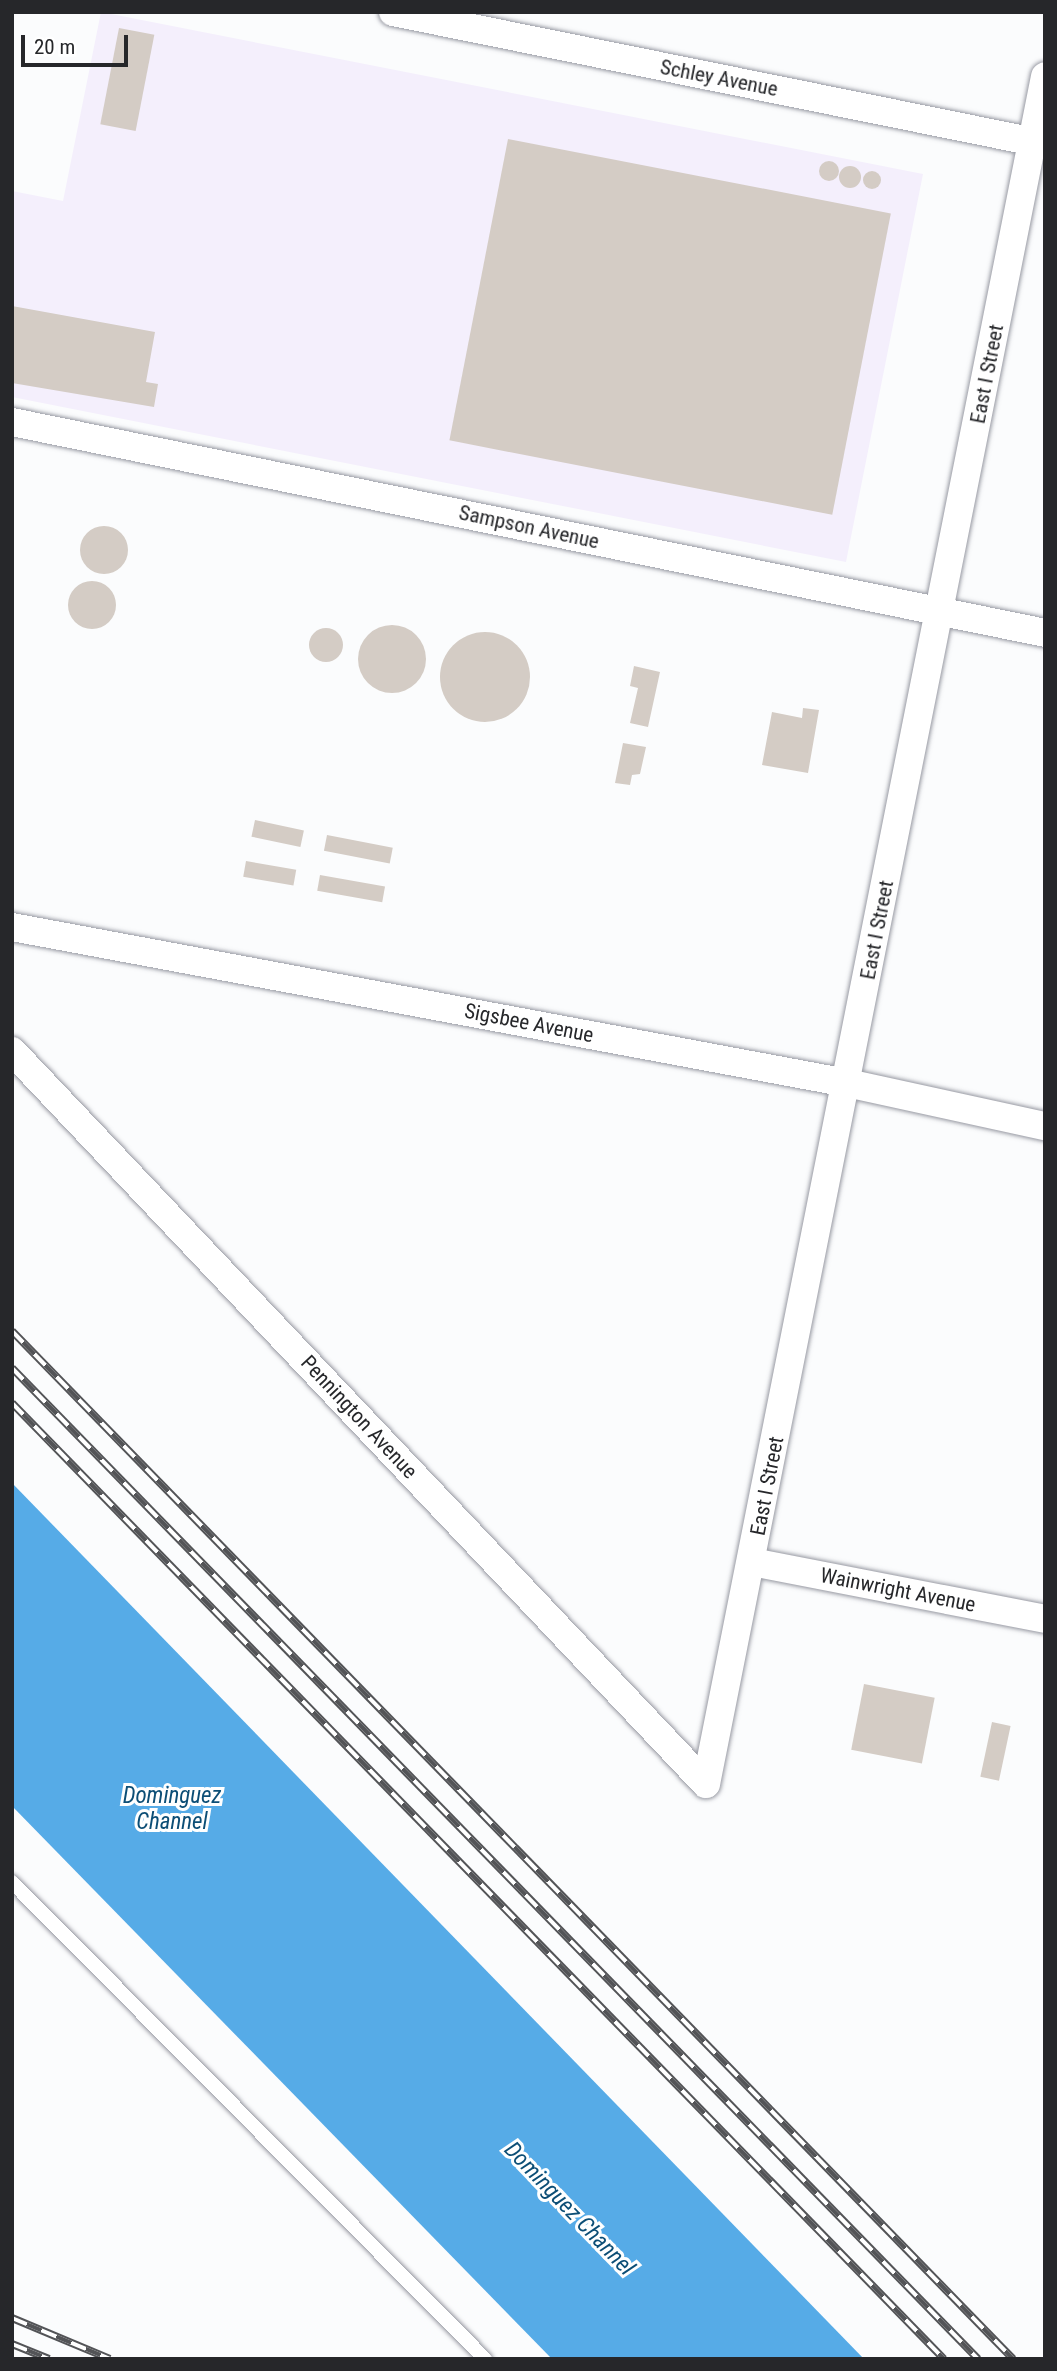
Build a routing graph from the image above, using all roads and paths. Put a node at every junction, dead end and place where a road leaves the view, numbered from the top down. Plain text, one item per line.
1 (393, 12) edge
2 (1045, 76) edge
3 (1039, 143) edge
4 (12, 422) edge
5 (941, 612) junction
6 (1045, 634) edge
7 (12, 927) edge
8 (12, 1051) edge
9 (847, 1083) junction
10 (1045, 1126) edge
11 (752, 1562) junction
12 (1045, 1619) edge
13 (706, 1784) joint
14 (12, 1882) edge
15 (485, 2359) edge

1 - 3 street, Schley Avenue
2 - 3 street, East I Street
3 - 5 street, East I Street
4 - 5 street, Sampson Avenue
5 - 6 street, Sampson Avenue
5 - 9 street, East I Street
7 - 9 street, Sigsbee Avenue
8 - 13 street, Pennington Avenue
9 - 10 street, Sigsbee Avenue
9 - 11 street, East I Street
11 - 12 street, Wainwright Avenue
11 - 13 street, East I Street
14 - 15 lane

